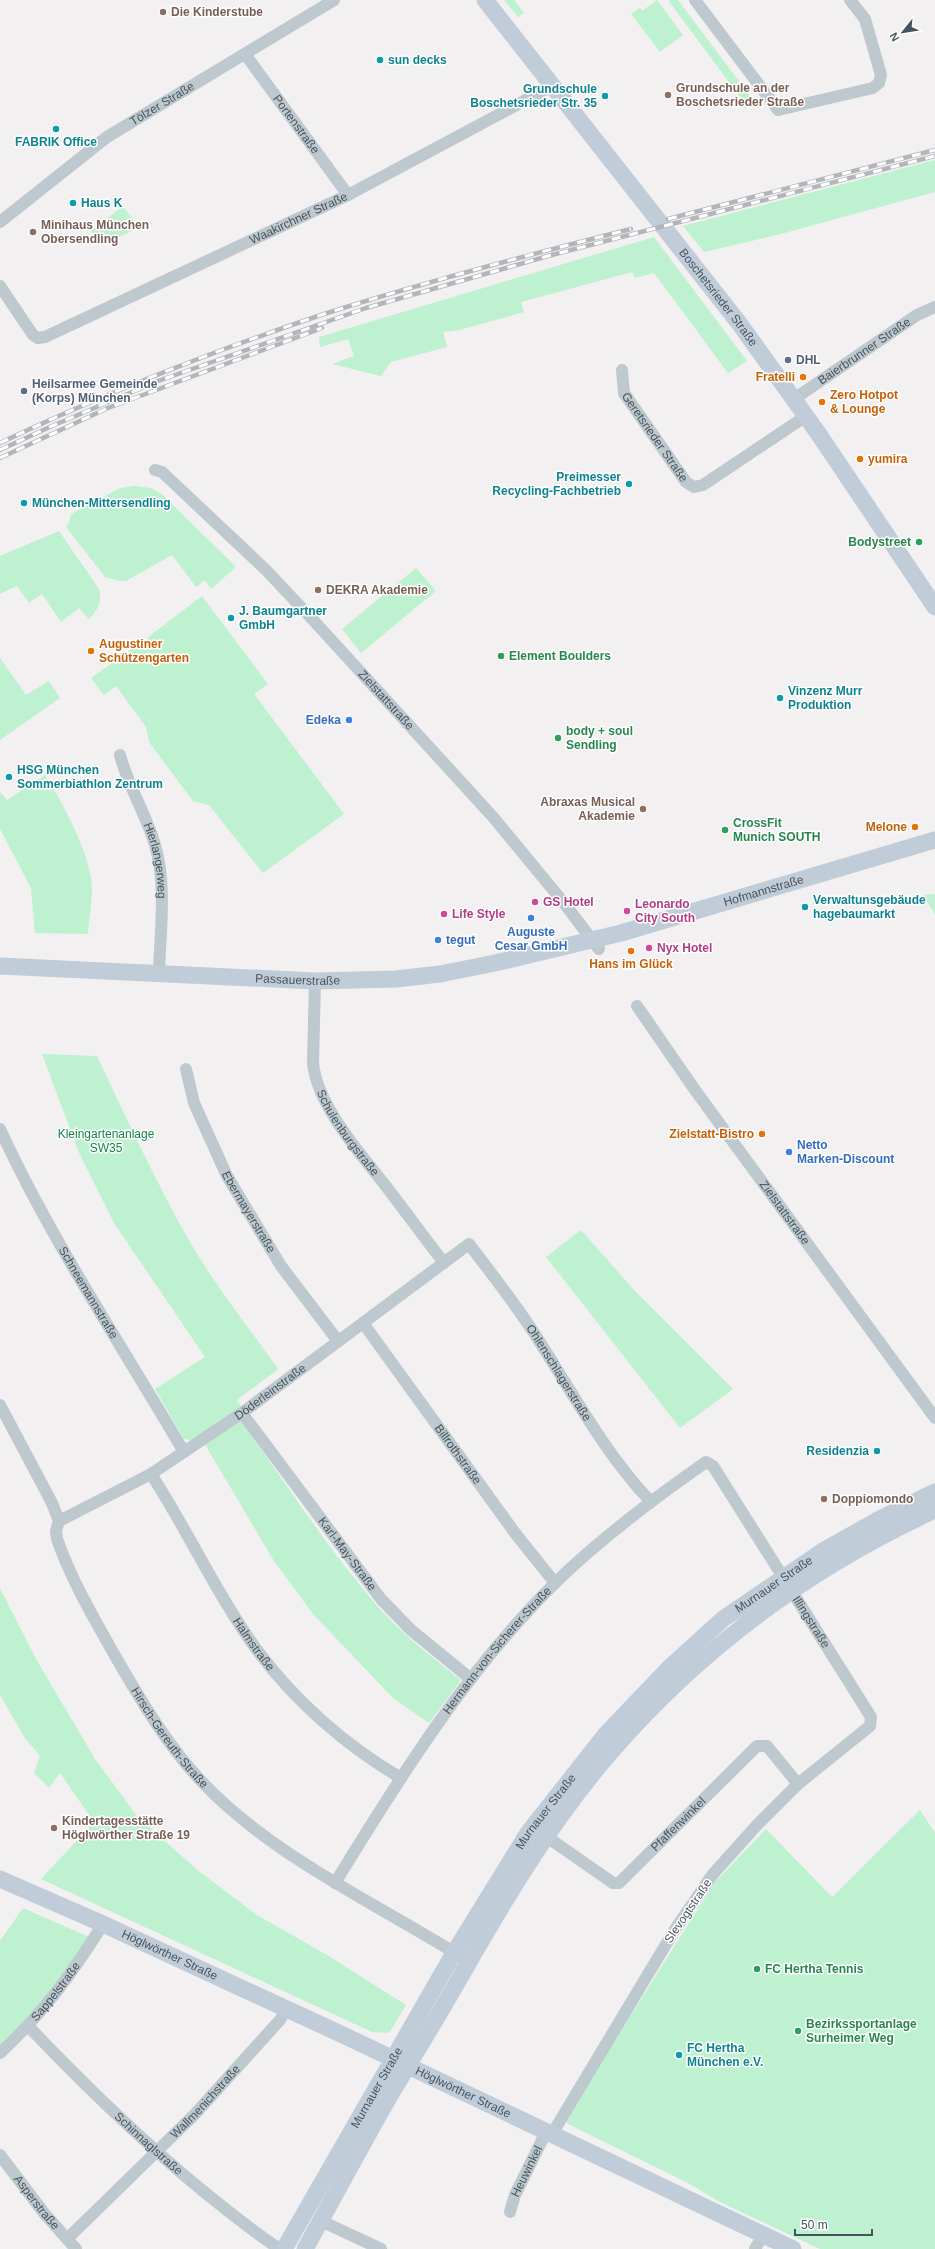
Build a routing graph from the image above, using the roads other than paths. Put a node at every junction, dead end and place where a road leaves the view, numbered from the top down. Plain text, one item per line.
1 (334, 0) edge
2 (485, 0) edge
3 (695, 0) edge
4 (850, 0) edge
5 (245, 54) junction
6 (554, 85) junction
7 (348, 195) junction
8 (0, 222) edge
9 (0, 286) edge
10 (935, 307) edge
11 (622, 370) dead end
12 (794, 399) junction
13 (806, 416) junction
14 (155, 470) dead end
15 (935, 606) edge
16 (120, 754) dead end
17 (935, 840) edge
18 (596, 945) junction
19 (0, 966) edge
20 (159, 973) junction
21 (315, 980) junction
22 (637, 1006) dead end
23 (186, 1069) dead end
24 (0, 1128) edge
25 (470, 1244) joint
26 (444, 1263) junction
27 (363, 1323) junction
28 (338, 1341) junction
29 (0, 1405) edge
30 (242, 1414) junction
31 (935, 1418) edge
32 (184, 1452) junction
33 (706, 1462) joint
34 (151, 1474) junction
35 (935, 1492) edge
36 (650, 1501) junction
37 (935, 1510) edge
38 (59, 1521) junction
39 (555, 1583) junction
40 (787, 1583) junction
41 (471, 1678) junction
42 (870, 1726) joint
43 (401, 1778) junction
44 (798, 1784) junction
45 (547, 1837) junction
46 (0, 1879) edge
47 (335, 1883) junction
48 (103, 1924) junction
49 (454, 1952) junction
50 (469, 1962) junction
51 (286, 2009) junction
52 (29, 2027) junction
53 (0, 2054) edge
54 (401, 2062) junction
55 (549, 2133) junction
56 (158, 2152) junction
57 (0, 2155) edge
58 (510, 2212) dead end
59 (321, 2221) junction
60 (67, 2239) junction
61 (759, 2242) edge
62 (76, 2249) edge
63 (280, 2249) edge
64 (284, 2249) edge
65 (304, 2249) edge
66 (381, 2249) edge
67 (793, 2249) edge

1 - 5 street, Tölzer Straße
2 - 6 main road, Boschetsrieder Straße
3 - 4 street
5 - 7 street, Portenstraße
5 - 8 street, Tölzer Straße
6 - 7 street, Waakirchner Straße
6 - 12 main road, Boschetsrieder Straße
7 - 9 street, Waakirchner Straße
10 - 12 street, Baierbrunner Straße
11 - 13 street, Geretsrieder Straße
12 - 13 main road, Boschetsrieder Straße
13 - 15 main road, Boschetsrieder Straße
14 - 18 street, Zielstattstraße
16 - 20 street, Hierlangerweg
17 - 18 main road, Hofmannstraße
18 - 21 main road, Passauerstraße
19 - 20 main road, Passauerstraße
20 - 21 main road, Passauerstraße
21 - 26 street, Schulenburgstraße
22 - 31 street, Zielstattstraße
23 - 28 street, Ebermayerstraße
24 - 32 street, Schneemannstraße
25 - 26 street, Döderleinstraße
25 - 36 street, Ohlenschlagerstraße
26 - 27 street, Döderleinstraße
27 - 28 street, Döderleinstraße
27 - 39 street, Billrothstraße
28 - 30 street, Döderleinstraße
29 - 38 street
30 - 32 street, Döderleinstraße
30 - 41 street, Karl-May-Straße
32 - 34 street, Döderleinstraße
33 - 36 street, Hermann-von-Sicherer-Straße
33 - 40 street, Illingstraße
34 - 38 street, Döderleinstraße
34 - 43 street, Halmstraße
35 - 40 main road, Murnauer Straße
36 - 39 street, Hermann-von-Sicherer-Straße
37 - 40 main road, Murnauer Straße
38 - 47 street, Hirsch-Gereuth-Straße
39 - 41 street, Hermann-von-Sicherer-Straße
40 - 42 street, Illingstraße
40 - 45 main road, Murnauer Straße
40 - 49 main road, Murnauer Straße
41 - 43 street, Hermann-von-Sicherer-Straße
42 - 44 street, Slevogtstraße
43 - 47 street, Hermann-von-Sicherer-Straße
44 - 45 street, Pfaffenwinkel
44 - 55 street, Slevogtstraße
45 - 50 main road, Murnauer Straße
46 - 48 main road, Höglwörther Straße
47 - 49 street, Hirsch-Gereuth-Straße
48 - 51 main road, Höglwörther Straße
48 - 52 street, Sappelstraße
49 - 50 street, Hirsch-Gereuth-Straße
49 - 54 main road, Murnauer Straße
50 - 54 main road, Murnauer Straße
51 - 54 main road, Höglwörther Straße
51 - 56 street, Wallmenichstraße
52 - 53 street, Sappelstraße
52 - 56 street, Schinnaglstraße
54 - 55 main road, Höglwörther Straße
54 - 59 main road, Murnauer Straße
54 - 64 main road, Murnauer Straße
55 - 58 street, Heuwinkel
55 - 61 main road, Höglwörther Straße
56 - 60 street, Wallmenichstraße
56 - 63 street, Schinnaglstraße
57 - 60 street, Asperstraße
59 - 65 main road, Murnauer Straße
59 - 66 street
60 - 62 street, Asperstraße
61 - 67 main road, Höglwörther Straße

